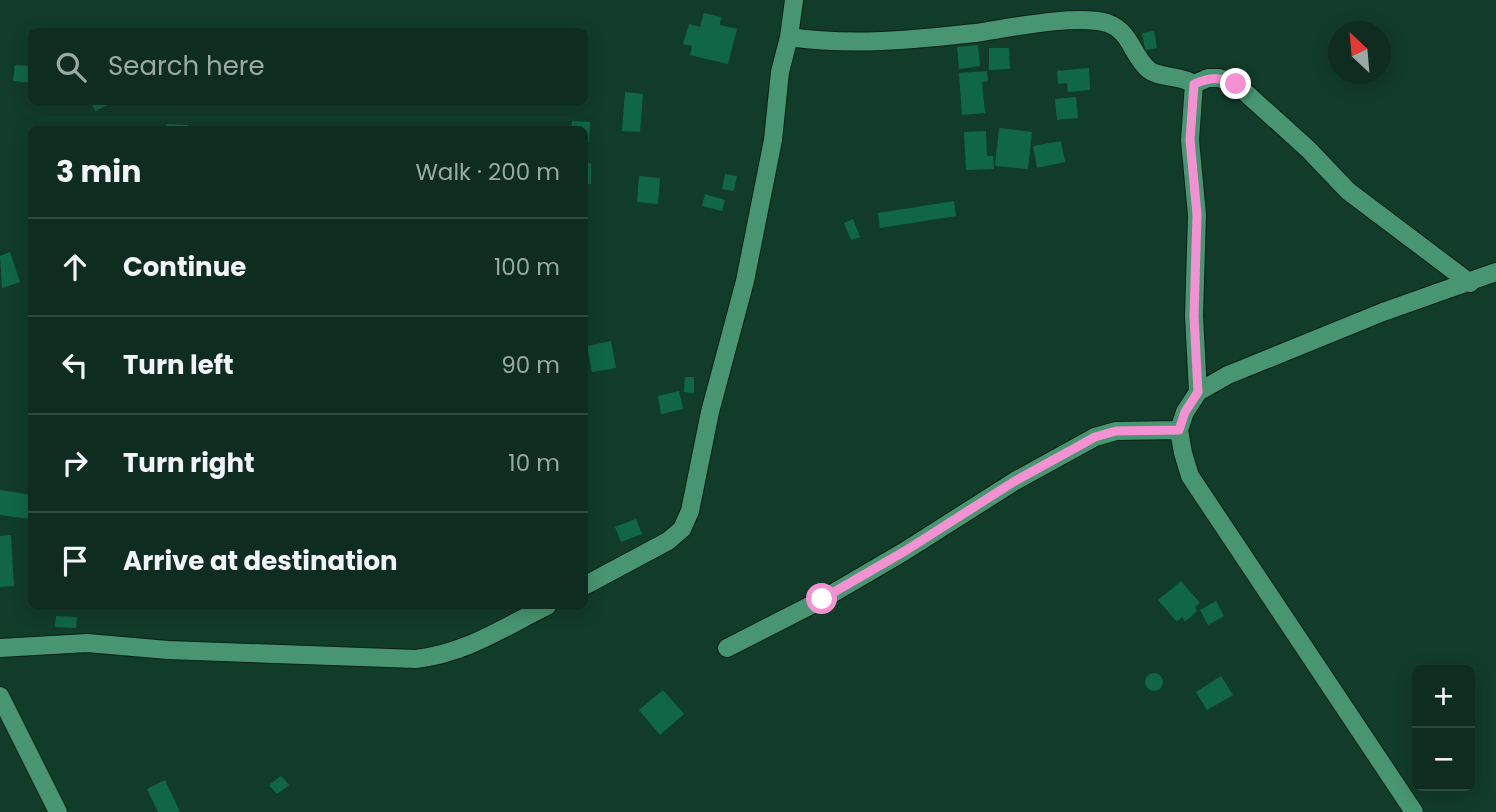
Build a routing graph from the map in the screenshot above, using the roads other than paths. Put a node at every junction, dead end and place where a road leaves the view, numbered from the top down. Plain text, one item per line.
1 (794, 0) edge
2 (789, 37) junction
3 (1194, 84) junction
4 (1496, 272) edge
5 (1470, 283) junction
6 (1198, 392) junction
7 (1179, 430) junction
8 (588, 584) edge
9 (541, 609) edge
10 (0, 648) edge
11 (727, 648) dead end
12 (0, 696) edge
13 (58, 812) edge
14 (1414, 812) edge

1 - 2 street
2 - 3 street
2 - 8 street
3 - 5 street
3 - 6 street
4 - 5 street
5 - 6 street
6 - 7 street
7 - 11 street
7 - 14 street
9 - 10 street
12 - 13 street

